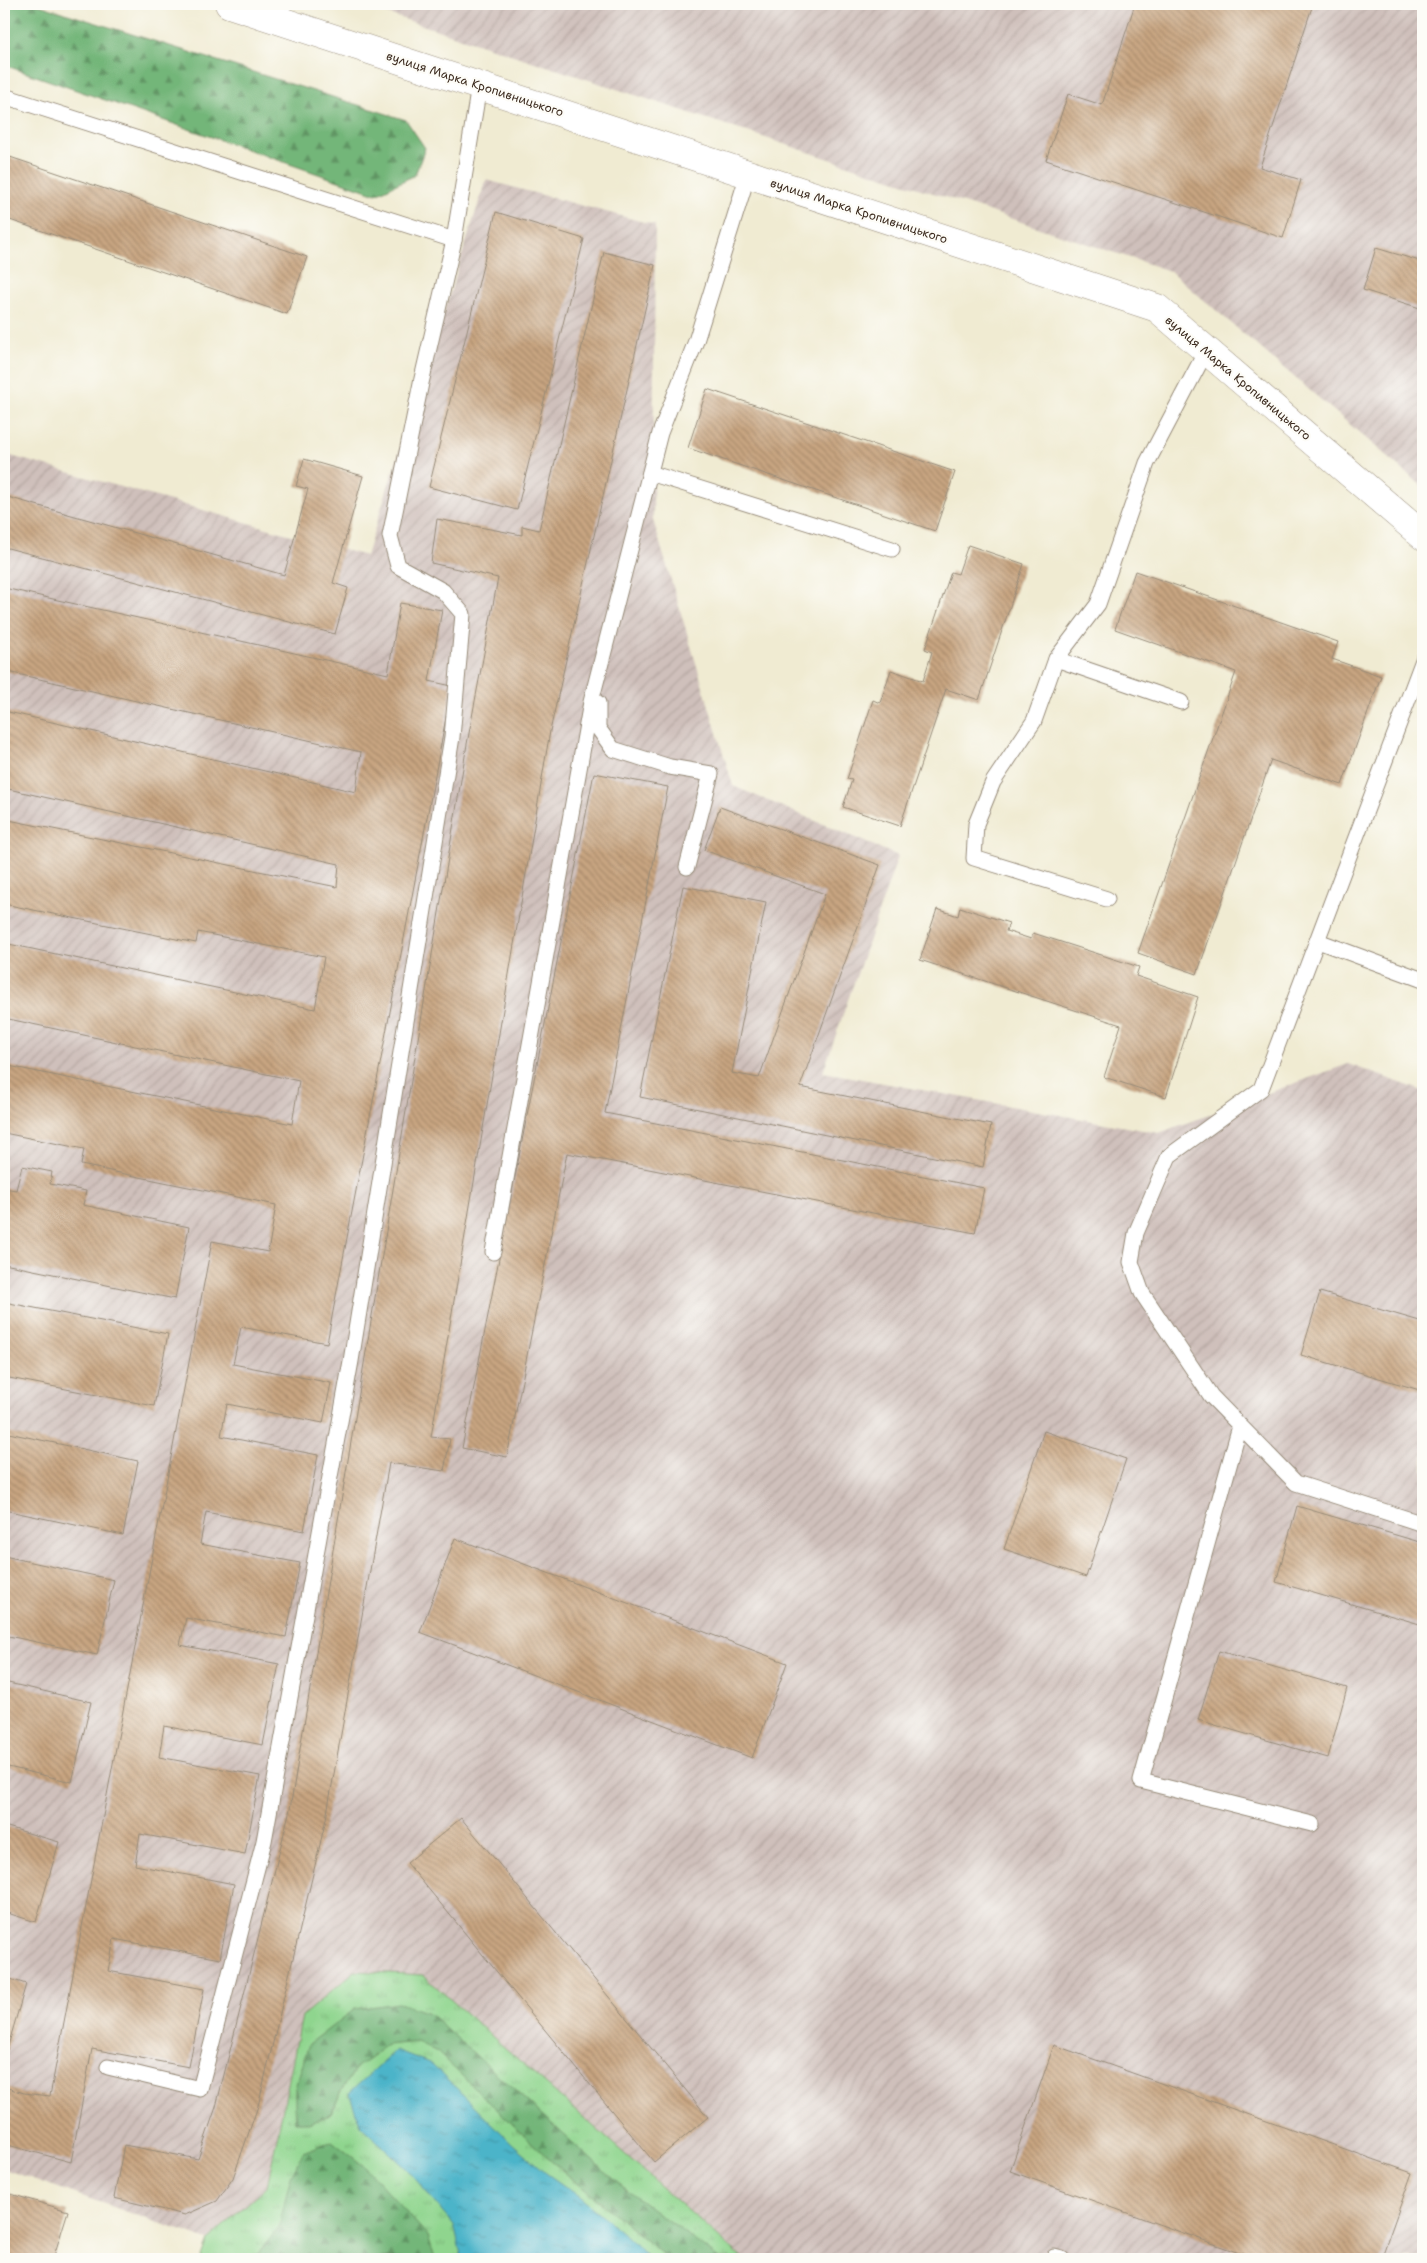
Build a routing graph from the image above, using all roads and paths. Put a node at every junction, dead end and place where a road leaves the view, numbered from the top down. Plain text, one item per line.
1 (229, 4) edge
2 (480, 86) junction
3 (4, 96) edge
4 (748, 174) junction
5 (454, 240) junction
6 (1206, 350) junction
7 (650, 473) junction
8 (1423, 536) edge
9 (892, 549) dead end
10 (1056, 659) junction
11 (1423, 660) edge
12 (598, 676) junction
13 (1181, 702) dead end
14 (687, 867) dead end
15 (1107, 899) dead end
16 (1318, 941) junction
17 (1423, 980) edge
18 (493, 1252) dead end
19 (1240, 1426) junction
20 (1423, 1524) edge
21 (1312, 1824) dead end
22 (108, 2067) dead end

1 - 2 street, вулиця Марка Кропивницького
2 - 4 street, вулиця Марка Кропивницького
2 - 5 lane
3 - 5 lane
4 - 6 street, вулиця Марка Кропивницького
4 - 7 lane
5 - 22 lane
6 - 8 street, вулиця Марка Кропивницького
6 - 10 lane
7 - 9 lane
7 - 12 lane
10 - 13 lane
10 - 15 lane
11 - 16 lane
12 - 14 lane
12 - 18 lane
16 - 17 lane
16 - 19 lane
19 - 20 lane
19 - 21 lane

